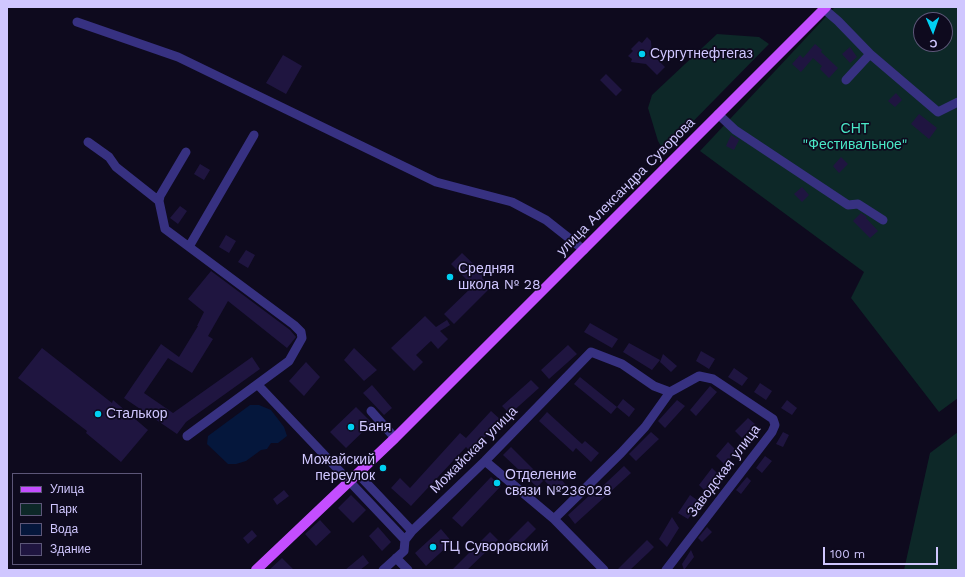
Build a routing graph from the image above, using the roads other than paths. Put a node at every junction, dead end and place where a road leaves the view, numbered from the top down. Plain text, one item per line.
1 (825, 8) edge
2 (77, 22) dead end
3 (870, 54) junction
4 (846, 80) dead end
5 (958, 102) edge
6 (718, 114) junction
7 (254, 135) dead end
8 (88, 142) dead end
9 (186, 152) dead end
10 (159, 201) junction
11 (883, 220) dead end
12 (190, 245) junction
13 (584, 250) junction
14 (258, 385) junction
15 (670, 392) junction
16 (371, 411) dead end
17 (187, 436) dead end
18 (395, 438) junction
19 (485, 461) junction
20 (354, 478) junction
21 (554, 519) junction
22 (412, 531) junction
23 (405, 540) junction
24 (396, 558) junction
25 (256, 570) edge
26 (383, 570) edge
27 (408, 570) edge
28 (603, 570) edge
29 (666, 570) edge

1 - 3 street
1 - 6 main road, улица Александра Суворова
2 - 13 street
3 - 4 street
3 - 5 street
6 - 11 street
6 - 13 main road, улица Александра Суворова
7 - 12 street
8 - 10 street
9 - 10 street
10 - 12 street
12 - 14 street
13 - 18 main road, улица Александра Суворова
14 - 17 street
14 - 20 street
15 - 19 street, Можайская улица
15 - 21 street
15 - 29 street, Заводская улица
16 - 18 street
18 - 20 main road, улица Александра Суворова
19 - 21 street
19 - 22 street, Можайская улица
20 - 22 street
20 - 23 street
20 - 25 main road, улица Александра Суворова
21 - 28 street
22 - 23 street, Можайская улица
23 - 24 street, Можайская улица
24 - 26 street, Можайская улица
24 - 27 street

